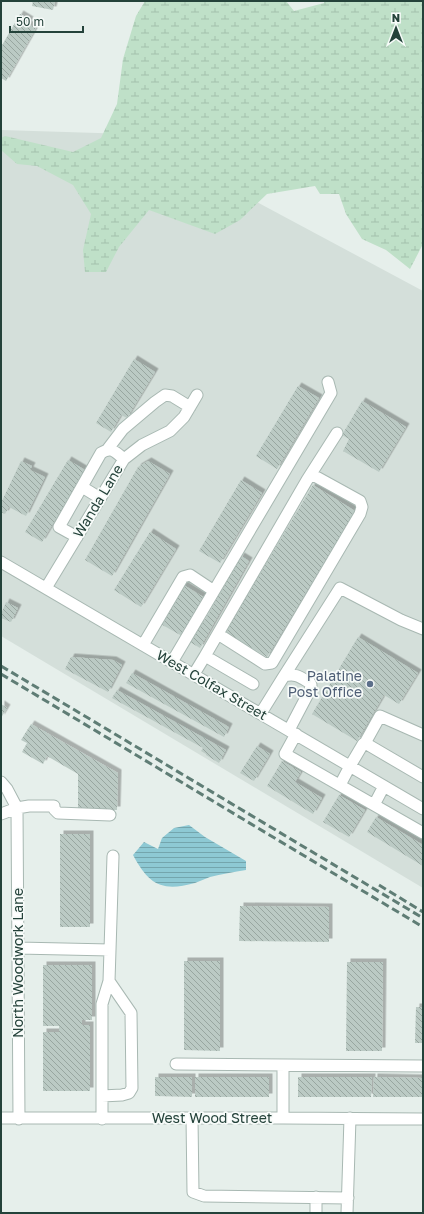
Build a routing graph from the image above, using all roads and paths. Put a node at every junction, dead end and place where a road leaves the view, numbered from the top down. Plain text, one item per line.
1 (328, 382) dead end
2 (197, 395) dead end
3 (190, 406) junction
4 (338, 433) dead end
5 (107, 450) junction
6 (124, 459) junction
7 (311, 474) junction
8 (82, 487) junction
9 (100, 498) junction
10 (77, 537) junction
11 (1, 562) edge
12 (46, 588) junction
13 (214, 591) junction
14 (423, 629) edge
15 (218, 634) junction
16 (143, 644) junction
17 (205, 656) junction
18 (172, 662) junction
19 (194, 674) junction
20 (284, 676) junction
21 (253, 684) dead end
22 (261, 714) junction
23 (293, 732) junction
24 (423, 735) edge
25 (365, 743) junction
26 (350, 766) junction
27 (423, 777) edge
28 (1, 782) edge
29 (340, 786) junction
30 (384, 786) junction
31 (374, 805) junction
32 (17, 808) junction
33 (423, 809) edge
34 (1, 814) edge
35 (110, 815) dead end
36 (423, 833) edge
37 (114, 856) dead end
38 (18, 948) junction
39 (110, 950) junction
40 (109, 981) junction
41 (176, 1064) dead end
42 (283, 1065) junction
43 (423, 1066) edge
44 (102, 1096) junction
45 (1, 1118) edge
46 (192, 1118) junction
47 (283, 1118) junction
48 (350, 1118) junction
49 (18, 1119) junction
50 (102, 1119) junction
51 (423, 1119) edge
52 (316, 1197) junction
53 (348, 1198) junction
54 (316, 1213) edge
55 (347, 1213) edge

1 - 13 street
2 - 3 street, Wanda Lane
3 - 5 street
3 - 6 street, Wanda Lane
4 - 7 street
5 - 6 street
5 - 8 street
6 - 9 street, Wanda Lane
7 - 15 street
7 - 15 street
8 - 9 street
8 - 10 street
9 - 10 street, Wanda Lane
10 - 12 street, Wanda Lane
11 - 12 street, West Colfax Street
12 - 16 street, West Colfax Street
13 - 16 street
13 - 18 street
14 - 20 street
15 - 17 street
16 - 18 street, West Colfax Street
17 - 19 street
17 - 21 street
18 - 19 street, West Colfax Street
19 - 22 street, West Colfax Street
20 - 22 street
20 - 23 street
22 - 23 street, West Colfax Street
23 - 26 street, West Colfax Street
23 - 29 street
24 - 25 street
25 - 26 street
25 - 27 street
26 - 29 street
26 - 30 street, West Colfax Street
28 - 32 street
29 - 31 street
30 - 31 street
30 - 33 street, West Colfax Street
31 - 36 street
32 - 34 street
32 - 35 street
32 - 38 street, North Woodwork Lane
37 - 39 street
38 - 39 street
38 - 49 street, North Woodwork Lane
39 - 40 street
40 - 44 street
40 - 44 street
41 - 42 street
42 - 43 street
42 - 47 street
44 - 50 street
45 - 49 street, West Wood Street
46 - 47 street, West Wood Street
46 - 50 street, West Wood Street
46 - 52 street
47 - 48 street, West Wood Street
48 - 51 street, West Wood Street
48 - 53 street
49 - 50 street, West Wood Street
52 - 53 street
52 - 54 street
53 - 55 street

